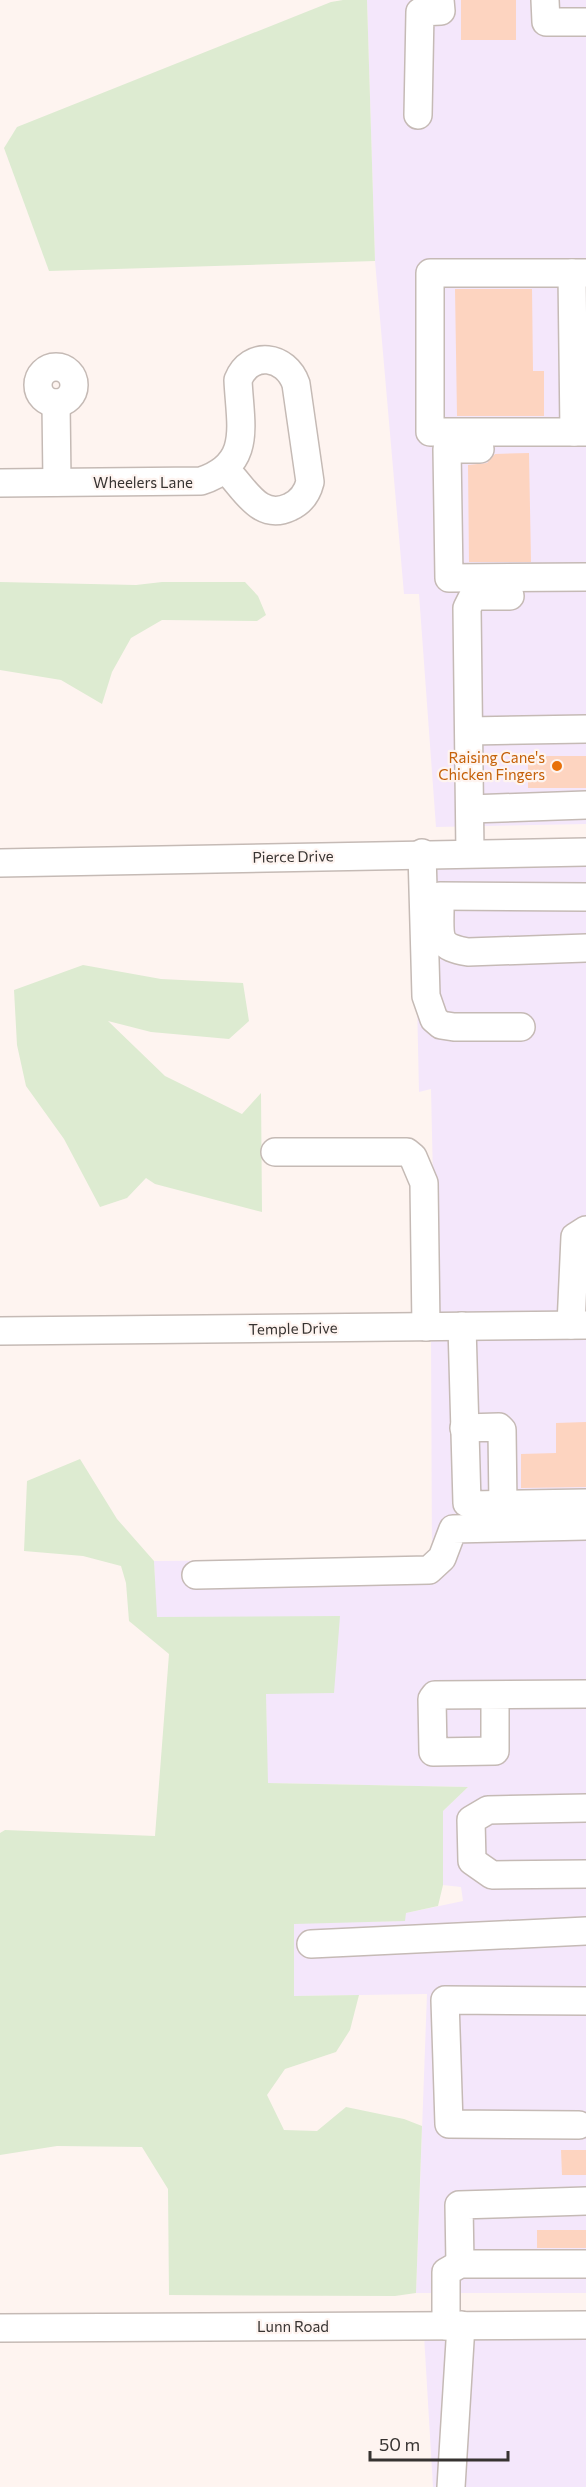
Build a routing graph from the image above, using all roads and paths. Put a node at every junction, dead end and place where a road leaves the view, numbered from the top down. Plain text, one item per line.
1 (441, 0) edge
2 (545, 0) edge
3 (586, 22) edge
4 (418, 115) dead end
5 (579, 273) edge
6 (56, 403) dead end
7 (582, 437) edge
8 (226, 470) junction
9 (57, 482) junction
10 (0, 483) edge
11 (574, 577) edge
12 (586, 594) edge
13 (586, 729) edge
14 (469, 731) junction
15 (586, 805) edge
16 (470, 809) junction
17 (586, 852) edge
18 (431, 853) junction
19 (470, 853) junction
20 (0, 863) edge
21 (440, 896) junction
22 (586, 897) edge
23 (586, 948) edge
24 (521, 1027) dead end
25 (275, 1152) dead end
26 (586, 1230) edge
27 (580, 1264) edge
28 (578, 1325) edge
29 (426, 1326) junction
30 (462, 1326) junction
31 (0, 1330) edge
32 (464, 1428) junction
33 (586, 1503) edge
34 (503, 1505) junction
35 (586, 1526) edge
36 (196, 1575) dead end
37 (586, 1694) edge
38 (495, 1695) dead end
39 (586, 1808) edge
40 (586, 1874) edge
41 (586, 1931) edge
42 (310, 1944) dead end
43 (586, 2001) edge
44 (579, 2125) dead end
45 (586, 2201) edge
46 (460, 2264) junction
47 (586, 2264) edge
48 (586, 2325) edge
49 (453, 2326) junction
50 (0, 2328) edge
51 (451, 2487) edge

1 - 4 street
2 - 3 street
5 - 7 street
5 - 7 street
6 - 9 street
7 - 11 street
8 - 8 street
8 - 9 street, Wheelers Lane
9 - 10 street, Wheelers Lane
12 - 14 street
13 - 14 street
14 - 16 street
15 - 16 street
16 - 19 street
17 - 19 street, Pierce Drive
18 - 19 street, Pierce Drive
18 - 20 street, Pierce Drive
18 - 21 street
18 - 24 street
21 - 22 street
21 - 23 street
25 - 29 street
26 - 27 street
27 - 28 street
28 - 30 street, Temple Drive
29 - 30 street, Temple Drive
29 - 31 street, Temple Drive
30 - 32 street
32 - 34 street
32 - 34 street
33 - 34 street
35 - 36 street
37 - 38 street
39 - 40 street
41 - 42 street
43 - 44 street
45 - 46 street
46 - 47 street
46 - 49 street
48 - 49 street, Lunn Road
49 - 50 street, Lunn Road
49 - 51 street

